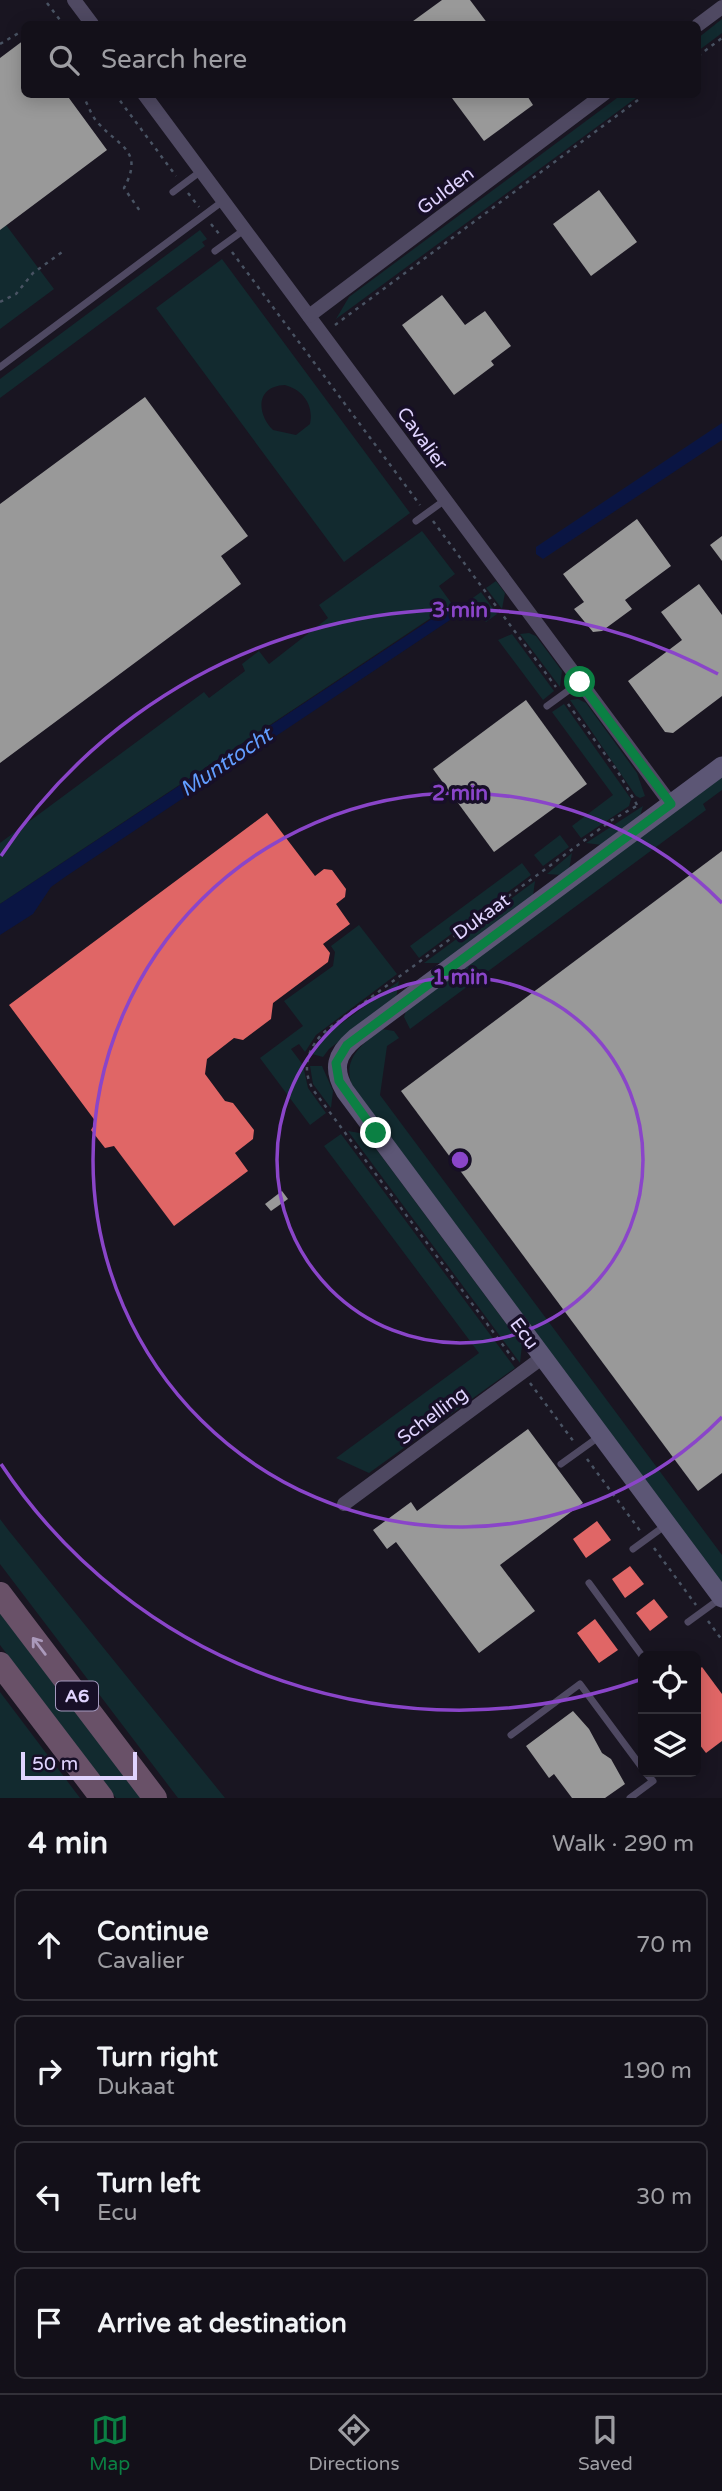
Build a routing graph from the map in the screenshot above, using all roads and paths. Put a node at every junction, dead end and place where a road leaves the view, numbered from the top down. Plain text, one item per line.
1 (74, 0) edge
2 (47, 3) dead end
3 (722, 7) edge
4 (61, 21) edge
5 (90, 21) edge
6 (701, 23) edge
7 (21, 32) edge
8 (722, 38) edge
9 (0, 44) edge
10 (701, 54) edge
11 (84, 98) edge
12 (118, 98) edge
13 (147, 98) edge
14 (599, 98) edge
15 (641, 98) edge
16 (201, 171) junction
17 (183, 185) junction
18 (173, 192) dead end
19 (223, 201) junction
20 (142, 214) dead end
21 (205, 215) junction
22 (245, 229) junction
23 (226, 243) junction
24 (65, 250) dead end
25 (215, 251) dead end
26 (0, 302) edge
27 (309, 316) junction
28 (334, 326) dead end
29 (0, 367) edge
30 (445, 500) junction
31 (427, 513) junction
32 (416, 521) dead end
33 (580, 682) junction
34 (562, 695) junction
35 (547, 706) dead end
36 (722, 766) edge
37 (671, 804) junction
38 (336, 1063) joint
39 (306, 1066) joint
40 (543, 1357) junction
41 (517, 1365) dead end
42 (528, 1379) dead end
43 (601, 1436) junction
44 (580, 1450) junction
45 (561, 1464) dead end
46 (344, 1504) dead end
47 (667, 1524) junction
48 (647, 1539) junction
49 (633, 1549) dead end
50 (589, 1583) dead end
51 (0, 1594) edge
52 (722, 1598) edge
53 (701, 1612) junction
54 (688, 1622) dead end
55 (722, 1640) edge
56 (638, 1651) edge
57 (0, 1664) edge
58 (511, 1735) dead end
59 (638, 1762) edge
60 (650, 1777) edge
61 (102, 1798) edge
62 (155, 1798) edge
63 (630, 1798) edge

1 - 5 street
2 - 4 path
3 - 6 street
7 - 9 path
8 - 10 path
11 - 20 path
12 - 17 path
13 - 16 street, Cavalier
14 - 27 street, Gulden
15 - 28 path
16 - 17 lane
16 - 19 street, Cavalier
17 - 18 lane
17 - 21 path
19 - 21 lane
19 - 22 street, Cavalier
21 - 23 path
21 - 29 lane
22 - 23 lane
22 - 27 street, Cavalier
23 - 25 lane
23 - 31 path
24 - 26 path
27 - 30 street, Cavalier
30 - 31 lane
30 - 33 street, Cavalier
31 - 32 lane
31 - 34 path
33 - 34 lane
33 - 37 street, Cavalier
34 - 35 lane
34 - 39 path, Dukaat
36 - 37 street, Dukaat
37 - 38 street, Dukaat
38 - 40 street, Ecu
39 - 41 path, Ecu
40 - 43 street, Ecu
40 - 46 street, Schelling
42 - 44 path, Ecu
43 - 44 lane
43 - 47 street, Ecu
44 - 45 lane
44 - 48 path, Ecu
47 - 48 lane
47 - 52 street, Ecu
48 - 49 lane
48 - 53 path, Ecu
50 - 56 lane
62 -> 51 highway, A6
52 - 53 lane
53 - 54 lane
53 - 55 path, Ecu
57 - 61 highway, A6
58 - 59 lane
60 - 63 lane

